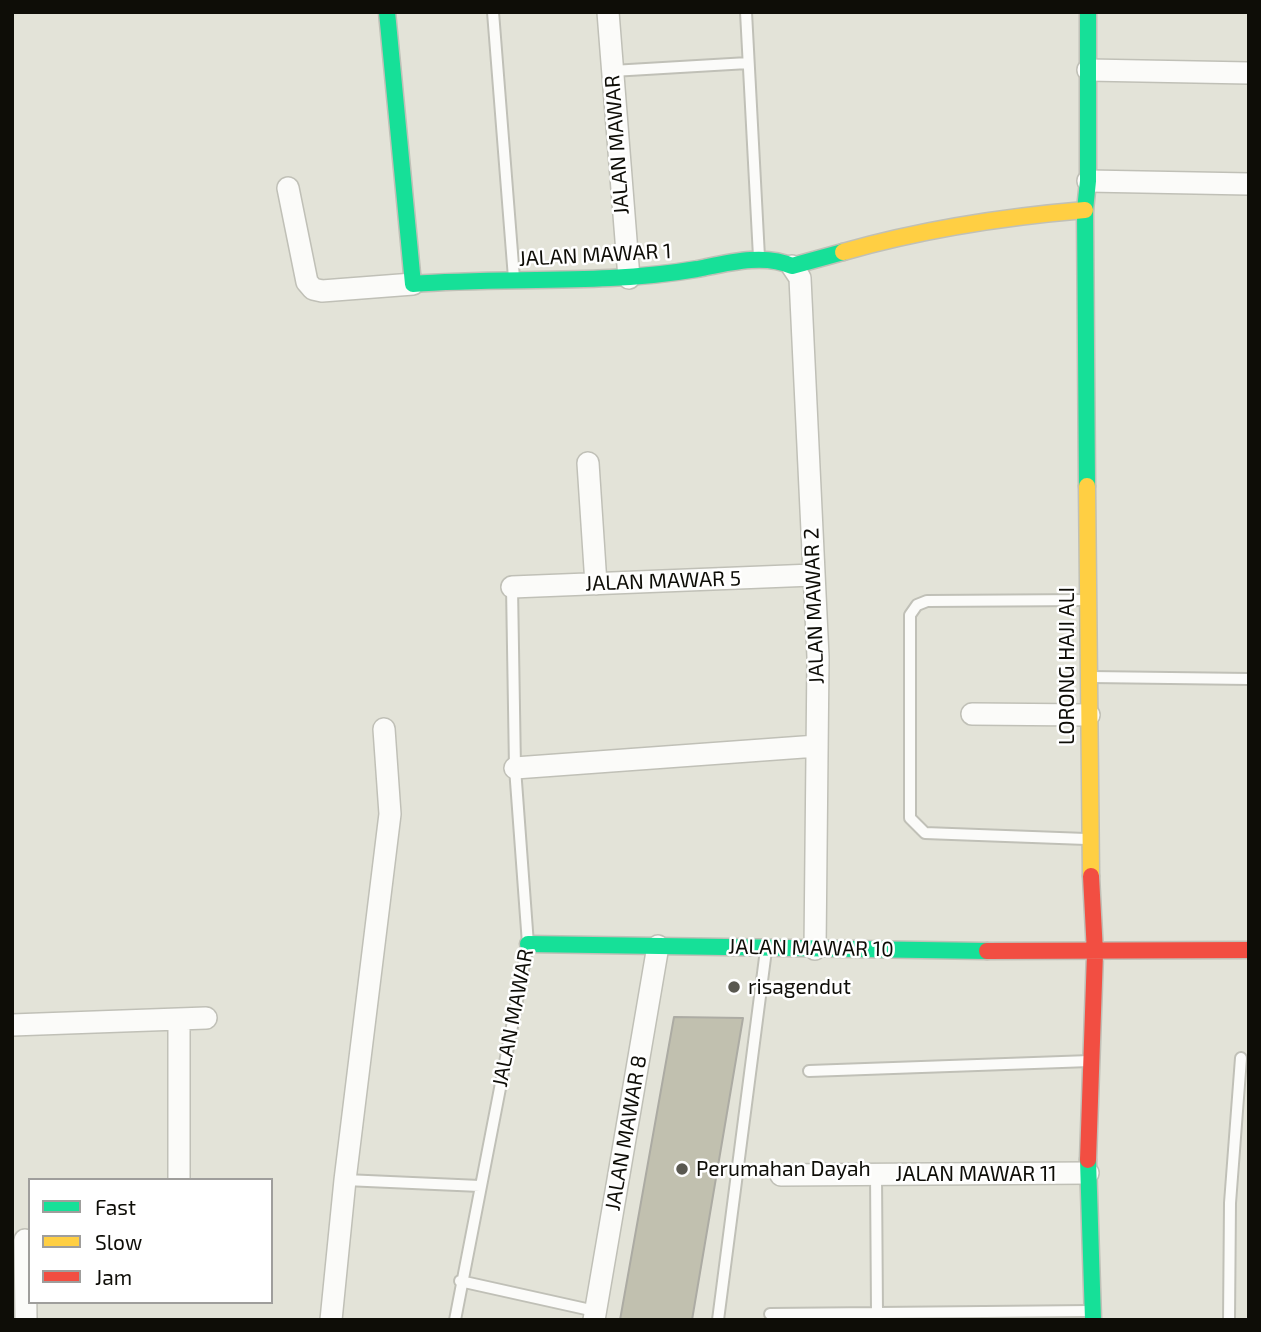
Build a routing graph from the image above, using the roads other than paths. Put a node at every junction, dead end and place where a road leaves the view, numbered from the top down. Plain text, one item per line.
1 (387, 12) edge
2 (493, 12) edge
3 (608, 12) edge
4 (746, 12) edge
5 (1088, 12) edge
6 (748, 62) junction
7 (1088, 70) junction
8 (611, 71) junction
9 (1249, 73) edge
10 (1088, 181) junction
11 (1249, 184) edge
12 (288, 188) dead end
13 (1085, 210) junction
14 (759, 260) junction
15 (792, 266) junction
16 (629, 278) junction
17 (514, 281) junction
18 (413, 284) junction
19 (588, 463) dead end
20 (813, 575) junction
21 (596, 584) junction
22 (513, 587) joint
23 (1088, 600) junction
24 (1089, 677) junction
25 (1249, 679) edge
26 (972, 714) dead end
27 (1088, 715) junction
28 (384, 729) dead end
29 (817, 746) junction
30 (515, 768) junction
31 (1089, 839) junction
32 (528, 944) junction
33 (658, 946) junction
34 (767, 948) junction
35 (815, 948) junction
36 (1249, 950) edge
37 (1095, 953) junction
38 (206, 1018) dead end
39 (179, 1019) junction
40 (12, 1025) edge
41 (1241, 1058) dead end
42 (1090, 1061) junction
43 (809, 1071) dead end
44 (1088, 1173) junction
45 (876, 1174) junction
46 (780, 1175) dead end
47 (179, 1178) edge
48 (345, 1180) junction
49 (480, 1186) junction
50 (22, 1240) edge
51 (460, 1281) junction
52 (877, 1313) junction
53 (770, 1314) dead end
54 (594, 1315) edge
55 (1093, 1315) edge
56 (26, 1320) edge
57 (331, 1320) edge
58 (455, 1320) edge
59 (718, 1320) edge
60 (1229, 1320) edge

1 - 18 street
2 - 17 lane
3 - 8 street, JALAN MAWAR
4 - 6 lane
5 - 7 street, LORONG HAJI ALI
6 - 8 lane
6 - 14 lane
7 - 9 street
7 - 10 street, LORONG HAJI ALI
8 - 16 street, JALAN MAWAR
10 - 11 street
10 - 13 street, LORONG HAJI ALI
12 - 18 street
13 - 15 street, JALAN MAWAR 1
13 - 23 street, LORONG HAJI ALI
14 - 15 street, JALAN MAWAR 1
14 - 16 street, JALAN MAWAR 1
15 - 20 street, JALAN MAWAR 2
16 - 17 street, JALAN MAWAR 1
17 - 18 street, JALAN MAWAR 1
19 - 21 street
20 - 21 street, JALAN MAWAR 5
20 - 29 street, JALAN MAWAR 2
21 - 22 street, JALAN MAWAR 5
22 - 30 lane, JALAN MAWAR
23 - 24 street, LORONG HAJI ALI
23 - 31 lane
24 - 25 lane
24 - 27 street, LORONG HAJI ALI
26 - 27 street
27 - 31 street, LORONG HAJI ALI
28 - 48 street
29 - 30 street
29 - 35 street, JALAN MAWAR 2
30 - 32 lane, JALAN MAWAR
31 - 37 street, LORONG HAJI ALI
32 - 33 street, JALAN MAWAR 10
32 - 49 lane, JALAN MAWAR
33 - 34 street, JALAN MAWAR 10
33 - 54 street, JALAN MAWAR 8
34 - 35 street, JALAN MAWAR 10
34 - 59 lane
35 - 37 street, JALAN MAWAR 10
36 - 37 street, JALAN MAWAR 10
37 - 42 street, LORONG HAJI ALI
38 - 39 street
39 - 40 street
39 - 47 street
41 - 60 lane
42 - 43 lane
42 - 44 street, LORONG HAJI ALI
44 - 45 street, JALAN MAWAR 11
44 - 55 street, LORONG HAJI ALI
45 - 46 street, JALAN MAWAR 11
45 - 52 lane
48 - 49 lane
48 - 57 street
49 - 51 lane, JALAN MAWAR
50 - 56 street
51 - 54 lane
51 - 58 lane, JALAN MAWAR
52 - 53 lane
52 - 55 lane

